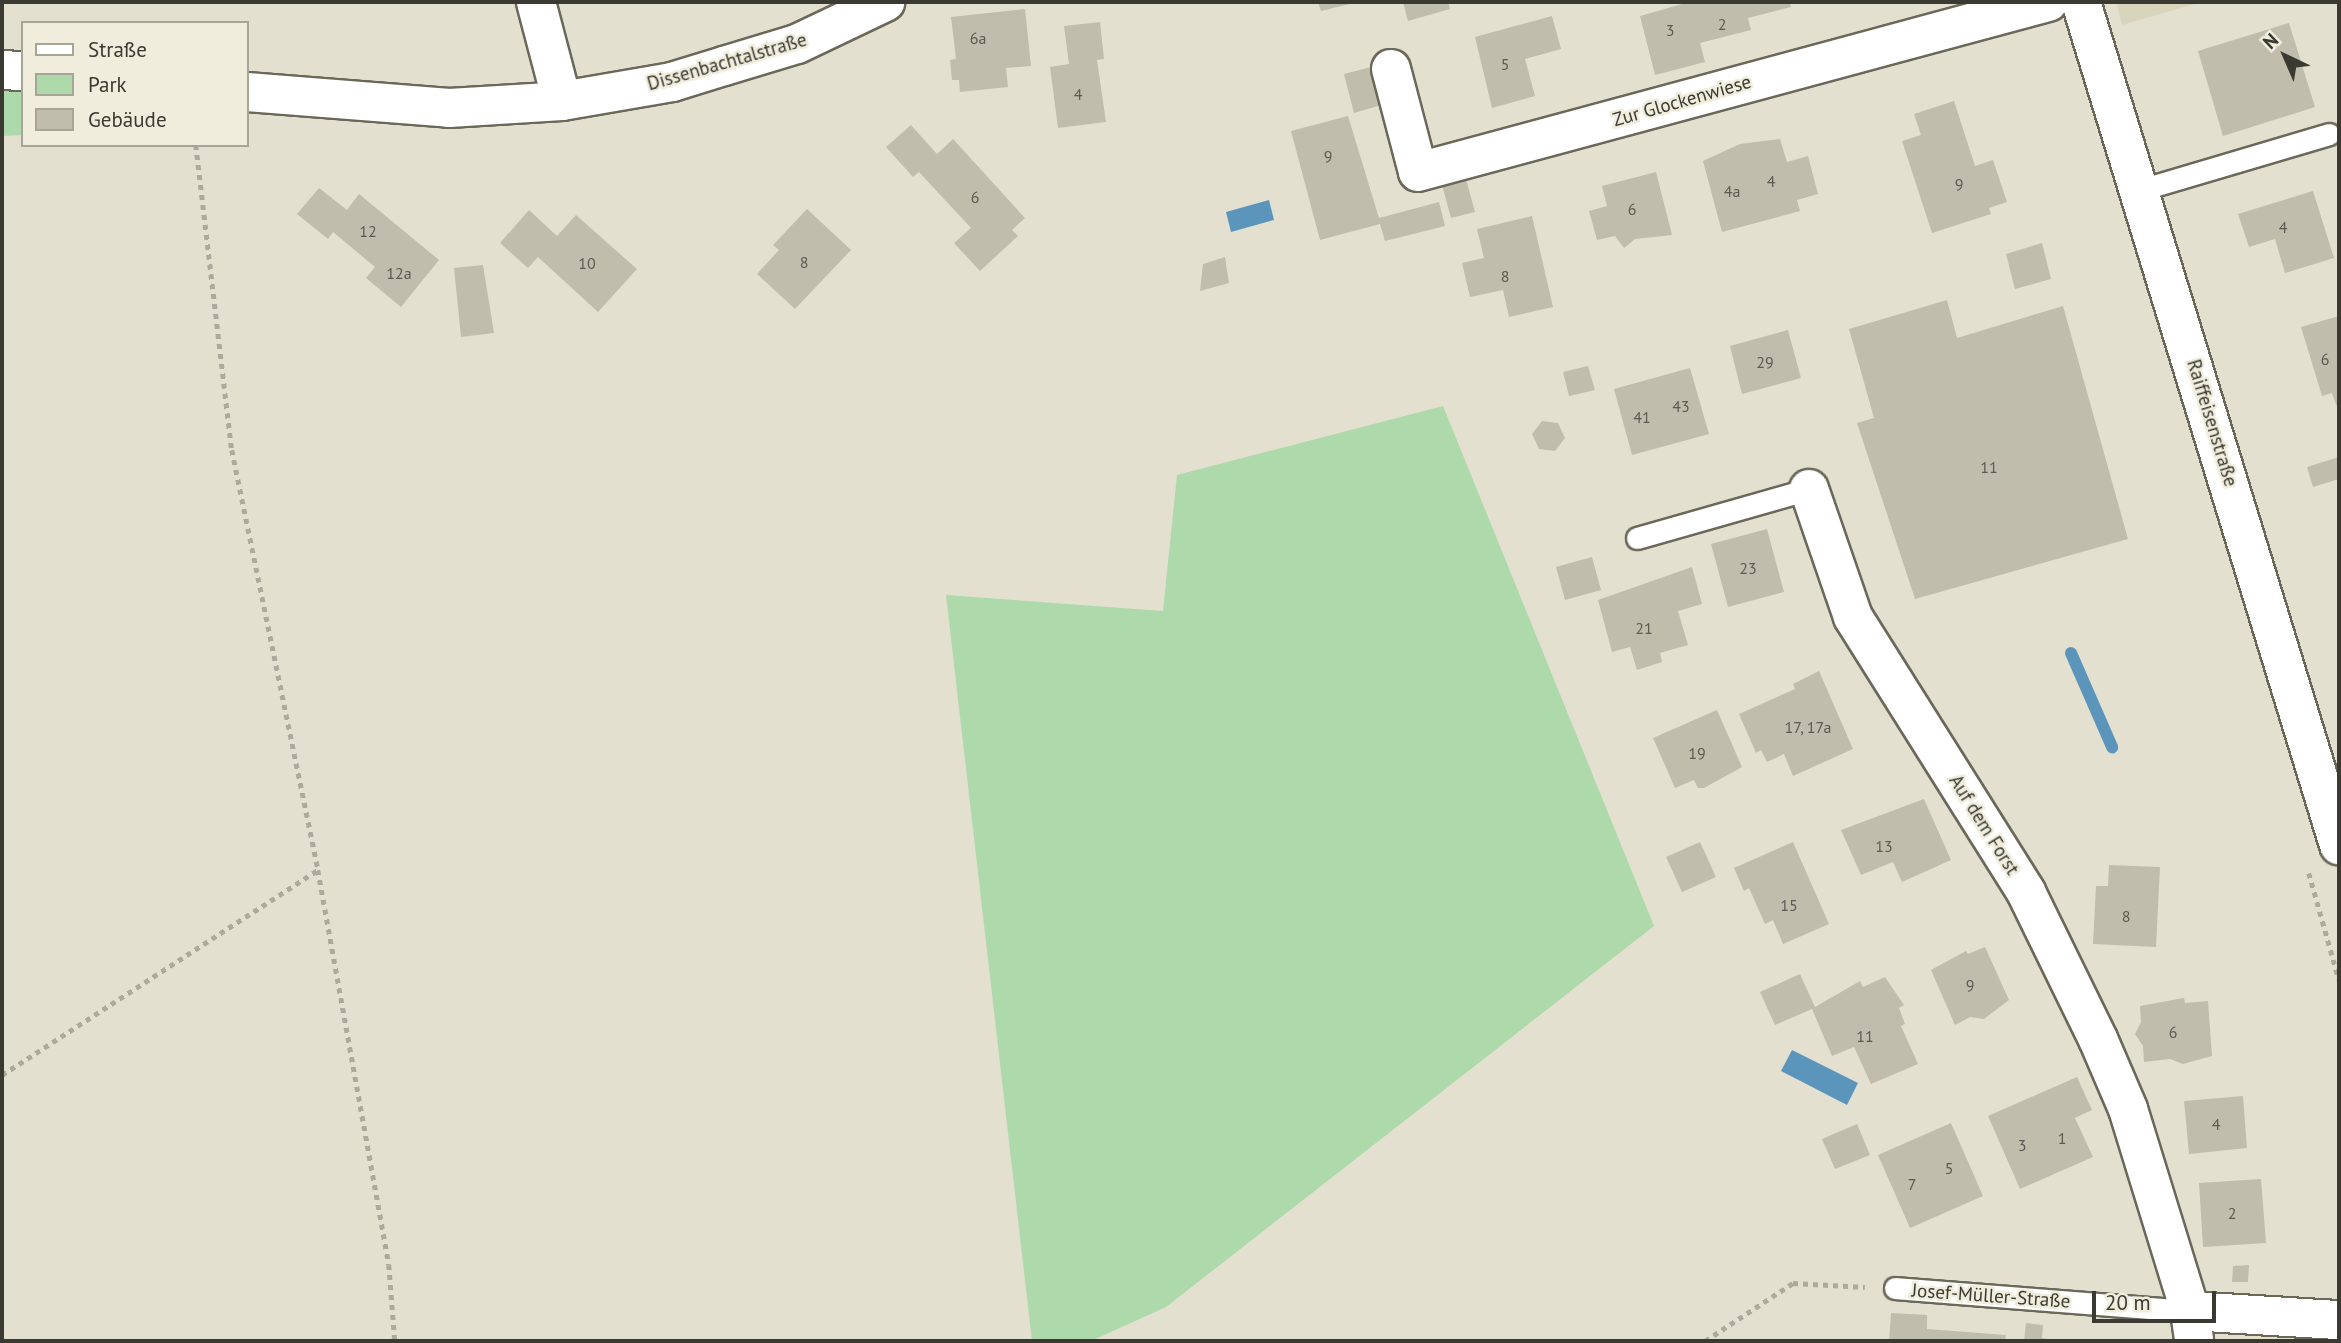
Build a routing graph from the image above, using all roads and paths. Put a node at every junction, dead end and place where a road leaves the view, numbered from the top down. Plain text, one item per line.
1 (536, 2) edge
2 (885, 2) edge
3 (2048, 2) edge
4 (2081, 2) edge
5 (1391, 69) dead end
6 (2, 70) edge
7 (21, 71) edge
8 (248, 92) edge
9 (562, 101) junction
10 (2329, 134) dead end
11 (196, 147) edge
12 (2140, 190) junction
13 (1808, 489) joint
14 (1637, 538) dead end
15 (2339, 845) edge
16 (318, 870) junction
17 (2, 1075) edge
18 (1895, 1288) joint
19 (2339, 1320) edge
20 (2192, 1326) edge
21 (395, 1341) edge
22 (1705, 1341) edge

1 - 9 street
2 - 9 street, Dissenbachtalstraße
3 - 5 street, Zur Glockenwiese
4 - 12 street, Raiffeisenstraße
6 - 7 street
8 - 9 street, Dissenbachtalstraße
10 - 12 lane
11 - 16 path
12 - 15 street, Raiffeisenstraße
13 - 14 lane, Auf dem Forst
13 - 20 street, Auf dem Forst
16 - 17 path
16 - 21 path
18 - 20 lane, Josef-Müller-Straße
18 - 22 path
19 - 20 street, Josef-Müller-Straße

